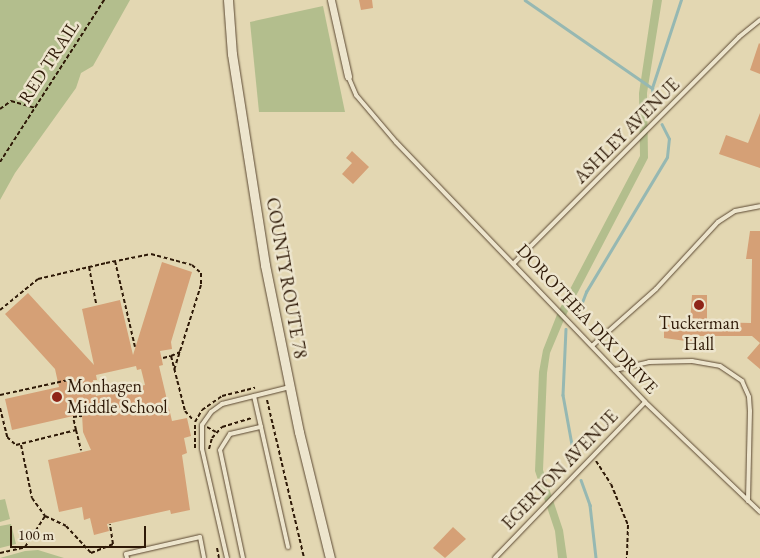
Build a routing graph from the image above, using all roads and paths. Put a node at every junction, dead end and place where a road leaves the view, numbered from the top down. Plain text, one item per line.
1 (104, 0) edge
2 (228, 0) edge
3 (330, 0) edge
4 (760, 20) edge
5 (348, 76) joint
6 (35, 108) junction
7 (0, 109) edge
8 (0, 162) edge
9 (760, 206) edge
10 (116, 261) junction
11 (515, 262) junction
12 (90, 267) junction
13 (96, 303) dead end
14 (0, 310) edge
15 (593, 345) junction
16 (135, 347) dead end
17 (180, 352) junction
18 (171, 356) junction
19 (162, 358) dead end
20 (174, 370) junction
21 (615, 370) junction
22 (68, 380) dead end
23 (290, 387) junction
24 (257, 388) dead end
25 (0, 395) edge
26 (254, 396) junction
27 (266, 398) dead end
28 (645, 402) junction
29 (0, 408) edge
30 (82, 416) dead end
31 (1, 417) edge
32 (194, 422) junction
33 (202, 425) junction
34 (261, 427) junction
35 (76, 430) junction
36 (216, 432) dead end
37 (21, 444) junction
38 (81, 450) dead end
39 (196, 454) dead end
40 (594, 457) junction
41 (748, 501) junction
42 (760, 512) edge
43 (45, 516) junction
44 (110, 524) dead end
45 (215, 539) dead end
46 (288, 547) dead end
47 (0, 553) edge
48 (127, 558) edge
49 (204, 558) edge
50 (220, 558) edge
51 (227, 558) edge
52 (243, 558) edge
53 (304, 558) edge
54 (330, 558) edge
55 (495, 558) edge
56 (627, 558) edge

1 - 6 path, RED TRAIL
2 - 23 street, COUNTY ROUTE 78
3 - 5 street
4 - 11 lane, ASHLEY AVENUE
5 - 11 lane, DOROTHEA DIX DRIVE
6 - 7 path
6 - 8 path, RED TRAIL
9 - 15 lane
10 - 12 path
10 - 16 path
10 - 17 path
11 - 15 lane, DOROTHEA DIX DRIVE
12 - 13 path
12 - 14 path
15 - 21 lane, DOROTHEA DIX DRIVE
17 - 18 path
17 - 20 path
18 - 19 path
18 - 20 path
20 - 32 path
21 - 28 lane, DOROTHEA DIX DRIVE
21 - 41 lane
22 - 25 path
23 - 26 lane
23 - 54 street, COUNTY ROUTE 78
24 - 32 path
26 - 33 lane
26 - 34 lane
27 - 53 path
28 - 40 lane, EGERTON AVENUE
28 - 41 lane, DOROTHEA DIX DRIVE
29 - 31 path
30 - 35 path
31 - 37 path
32 - 33 path
32 - 39 path
33 - 36 path
33 - 51 lane
34 - 46 lane
34 - 52 lane
35 - 37 path
35 - 38 path
37 - 43 path
40 - 55 lane, EGERTON AVENUE
40 - 56 path
41 - 42 lane, DOROTHEA DIX DRIVE
43 - 44 path
43 - 47 path
45 - 50 path
48 - 49 lane

